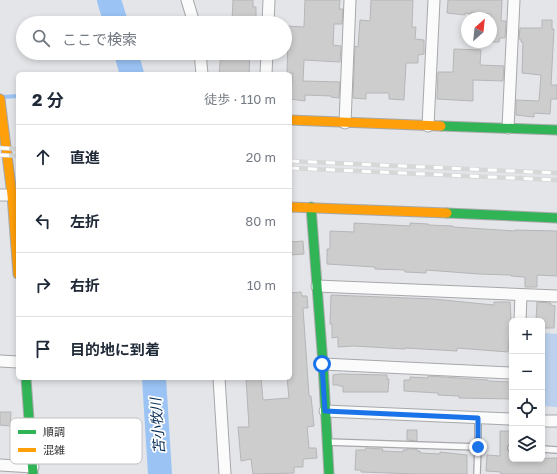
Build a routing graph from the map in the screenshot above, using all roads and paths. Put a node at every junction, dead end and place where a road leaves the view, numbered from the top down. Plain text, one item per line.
1 (187, 0) edge
2 (269, 0) edge
3 (350, 0) edge
4 (434, 0) edge
5 (514, 0) edge
6 (192, 16) edge
7 (268, 16) edge
8 (201, 60) edge
9 (267, 60) edge
10 (202, 72) edge
11 (266, 72) edge
12 (0, 99) edge
13 (292, 120) edge
14 (345, 123) junction
15 (428, 126) junction
16 (508, 128) junction
17 (557, 130) edge
18 (0, 195) edge
19 (12, 195) junction
20 (292, 206) edge
21 (311, 208) junction
22 (557, 218) edge
23 (16, 248) edge
24 (317, 286) junction
25 (521, 294) junction
26 (557, 296) edge
27 (520, 318) edge
28 (0, 361) edge
29 (16, 362) edge
30 (322, 364) junction
31 (509, 373) edge
32 (26, 380) edge
33 (219, 380) edge
34 (325, 411) junction
35 (29, 418) edge
36 (478, 418) junction
37 (509, 420) edge
38 (545, 420) edge
39 (557, 421) edge
40 (327, 442) junction
41 (478, 447) junction
42 (545, 449) edge
43 (557, 450) edge
44 (0, 464) edge
45 (33, 471) edge
46 (225, 474) edge
47 (329, 474) edge
48 (477, 474) edge

1 - 6 street
2 - 7 street
3 - 14 street
4 - 15 street
5 - 16 street
8 - 10 street
9 - 11 street
12 - 19 street
13 - 14 street
14 - 15 street
15 - 16 street
16 - 17 street
18 - 19 street
19 - 23 street
20 - 21 street
21 - 22 street
21 - 24 street
24 - 25 street
24 - 30 street
25 - 26 street
25 - 27 street
28 - 29 street
30 - 31 street
30 - 34 street
32 - 35 street
33 - 46 street
34 - 36 street
34 - 40 street
36 - 37 street
36 - 41 lane
38 - 39 street
40 - 41 lane
40 - 47 street
41 - 48 lane
42 - 43 lane
44 - 45 street

